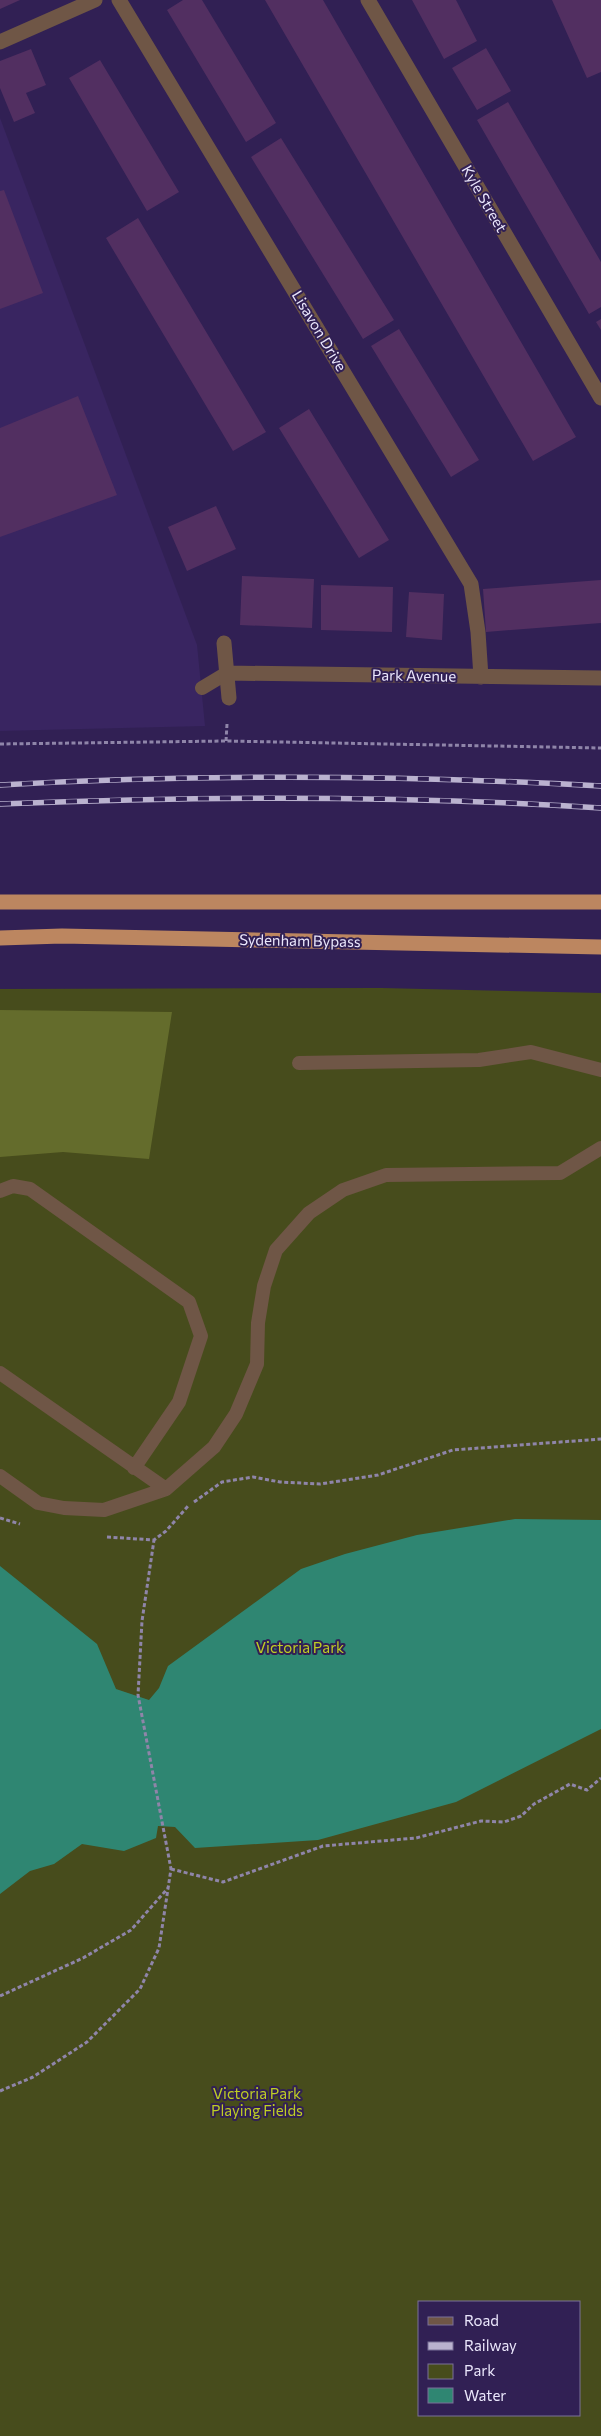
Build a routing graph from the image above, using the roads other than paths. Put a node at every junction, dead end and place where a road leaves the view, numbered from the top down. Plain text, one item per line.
1 (95, 0) edge
2 (119, 0) edge
3 (368, 0) edge
4 (0, 42) edge
5 (601, 398) edge
6 (224, 643) dead end
7 (227, 673) junction
8 (481, 676) junction
9 (601, 678) edge
10 (202, 688) dead end
11 (229, 698) dead end
12 (0, 902) edge
13 (601, 902) edge
14 (0, 938) edge
15 (601, 947) edge
16 (299, 1063) dead end
17 (601, 1070) edge
18 (601, 1148) edge
19 (0, 1191) edge
20 (0, 1373) edge
21 (134, 1468) junction
22 (0, 1476) edge
23 (166, 1489) junction

1 - 4 street
2 - 8 street, Lisavon Drive
3 - 5 street, Kyle Street
6 - 7 street
7 - 8 street, Park Avenue
7 - 10 lane
7 - 11 street
8 - 9 street, Park Avenue
12 - 13 highway
14 - 15 highway, Sydenham Bypass
16 - 17 lane
18 - 23 lane
19 - 21 lane
20 - 21 lane
21 - 23 lane
22 - 23 lane

